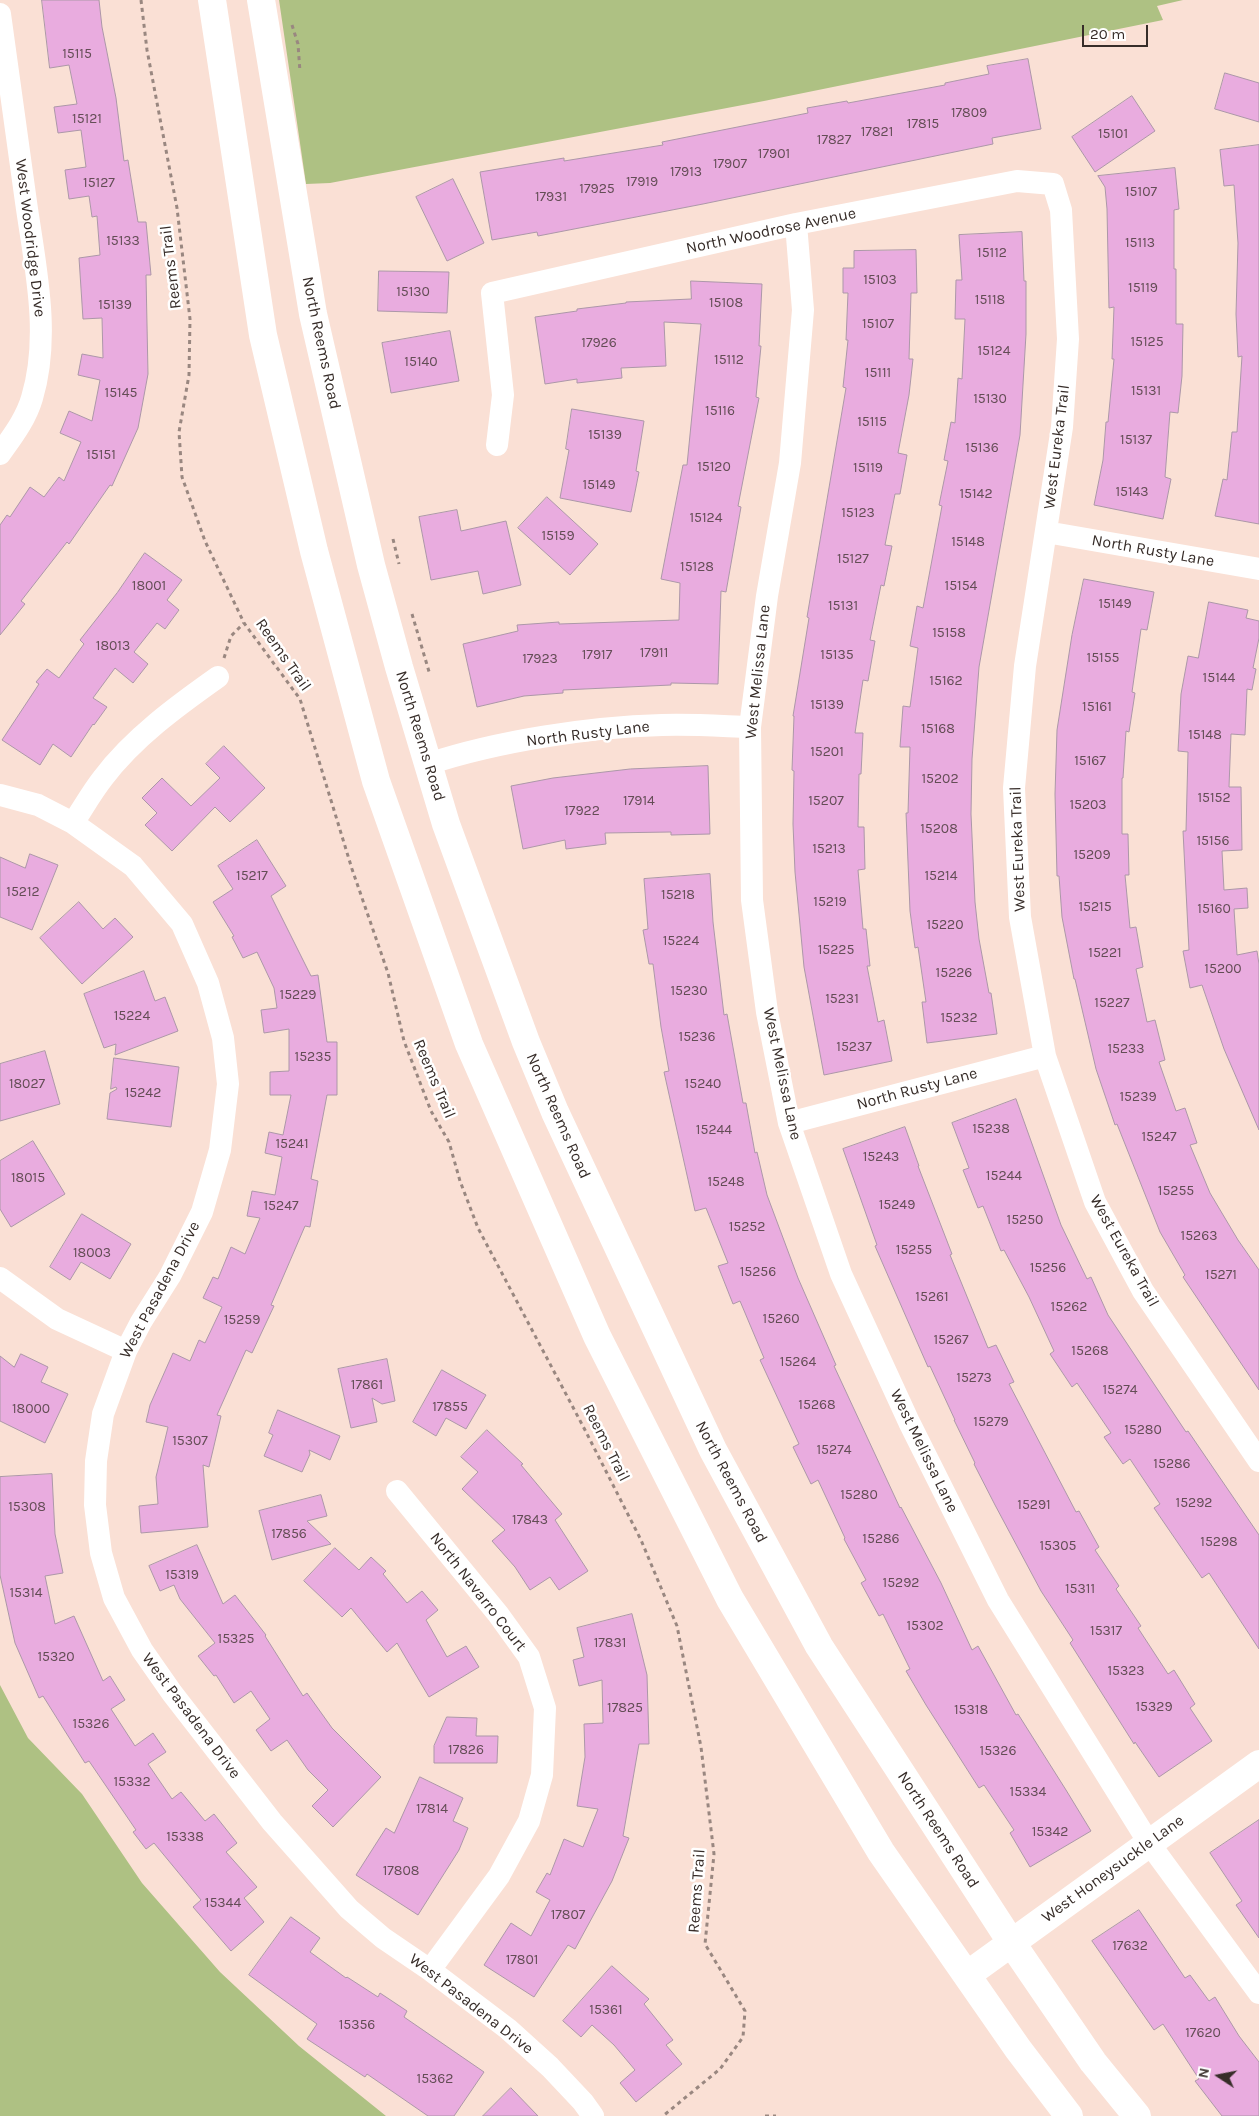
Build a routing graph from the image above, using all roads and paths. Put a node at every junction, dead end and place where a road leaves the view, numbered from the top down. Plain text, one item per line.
1 (141, 0) edge
2 (212, 0) edge
3 (260, 0) edge
4 (0, 14) edge
5 (290, 18) dead end
6 (300, 77) dead end
7 (1053, 184) joint
8 (796, 224) junction
9 (497, 445) dead end
10 (0, 454) edge
11 (391, 531) dead end
12 (1046, 532) junction
13 (400, 568) dead end
14 (1259, 569) edge
15 (410, 606) dead end
16 (244, 623) junction
17 (218, 677) joint
18 (431, 681) dead end
19 (750, 727) junction
20 (428, 764) junction
21 (0, 795) edge
22 (74, 823) junction
23 (1045, 1056) junction
24 (789, 1123) junction
25 (0, 1278) edge
26 (126, 1351) junction
27 (1259, 1461) edge
28 (397, 1491) dead end
29 (1259, 1764) edge
30 (1149, 1843) junction
31 (1012, 1942) junction
32 (430, 1970) junction
33 (967, 1975) junction
34 (1259, 1993) edge
35 (593, 2116) edge
36 (663, 2116) edge
37 (765, 2116) edge
38 (776, 2116) edge
39 (1068, 2116) edge
40 (1137, 2116) edge

1 - 16 path, Reems Trail
2 - 33 main road
3 - 20 main road, North Reems Road
4 - 10 street, West Woodridge Drive
5 - 6 path
7 - 8 street, North Woodrose Avenue
7 - 12 street, West Eureka Trail
8 - 9 street, North Woodrose Avenue
8 - 19 street, West Melissa Lane
11 - 13 path
12 - 14 street, North Rusty Lane
12 - 23 street, West Eureka Trail
15 - 18 path
16 - 17 path
16 - 36 path, Reems Trail
17 - 22 street
19 - 20 street, North Rusty Lane
19 - 24 street, West Melissa Lane
20 - 31 main road, North Reems Road
21 - 22 street, West Pasadena Drive
22 - 26 street, West Pasadena Drive
23 - 24 street, North Rusty Lane
23 - 27 street, West Eureka Trail
24 - 30 street, West Melissa Lane
25 - 26 street
26 - 32 street, West Pasadena Drive
28 - 32 street, North Navarro Court
29 - 30 main road, West Honeysuckle Lane
30 - 31 main road, West Honeysuckle Lane
30 - 34 street, West Melissa Lane
31 - 33 main road, West Honeysuckle Lane
31 - 40 main road, North Reems Road
32 - 35 street, West Pasadena Drive
33 - 39 main road
37 - 38 path

